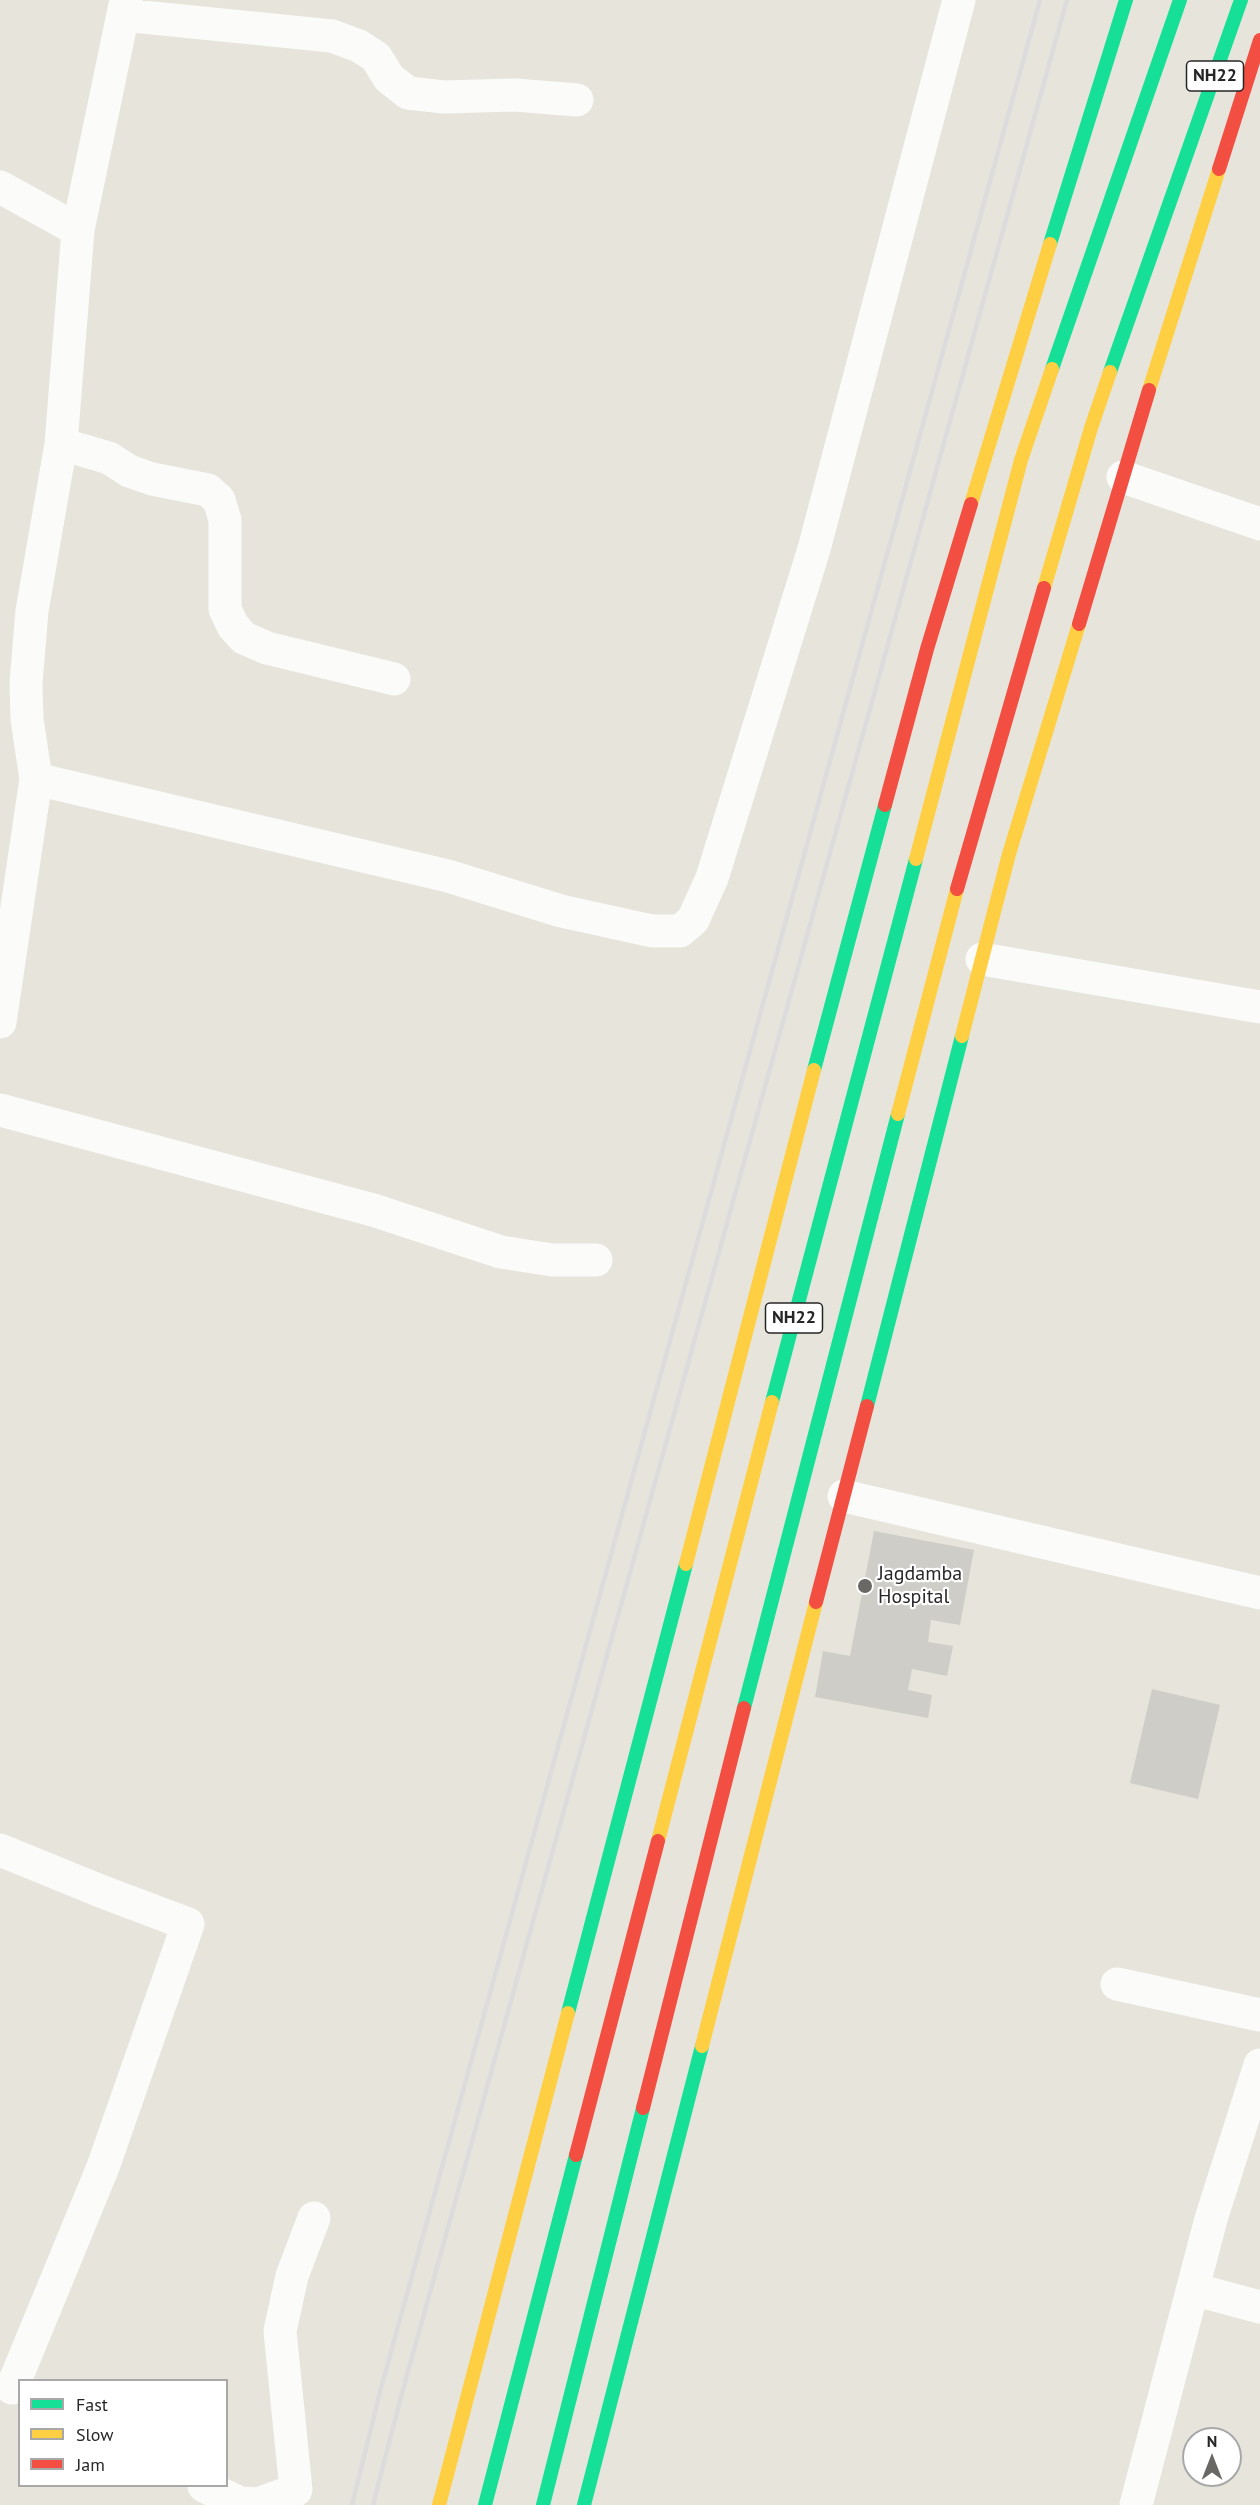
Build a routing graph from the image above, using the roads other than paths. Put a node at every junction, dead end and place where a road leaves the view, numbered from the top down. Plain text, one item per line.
1 (959, 0) edge
2 (1126, 0) edge
3 (1180, 0) edge
4 (1241, 0) edge
5 (125, 8) edge
6 (1260, 40) edge
7 (577, 100) dead end
8 (0, 187) edge
9 (78, 230) junction
10 (61, 444) junction
11 (1123, 477) junction
12 (1260, 524) edge
13 (394, 679) dead end
14 (36, 779) junction
15 (982, 959) junction
16 (1260, 1007) edge
17 (0, 1022) edge
18 (0, 1110) edge
19 (596, 1260) dead end
20 (844, 1496) junction
21 (1260, 1593) edge
22 (0, 1850) edge
23 (1117, 1984) dead end
24 (1260, 2015) edge
25 (1260, 2065) edge
26 (314, 2218) dead end
27 (1193, 2289) junction
28 (1260, 2307) edge
29 (10, 2388) edge
30 (206, 2487) edge
31 (439, 2505) edge
32 (485, 2505) edge
33 (543, 2505) edge
34 (584, 2505) edge
35 (1136, 2505) edge

1 - 14 street
2 - 31 main road
3 - 32 main road, NH22
4 - 33 main road, NH22
5 - 7 street
5 - 9 street
6 - 11 main road
8 - 9 street
9 - 10 street
10 - 13 street
10 - 14 street
11 - 12 street
11 - 15 main road
14 - 17 street
15 - 16 street
15 - 20 main road
18 - 19 street
20 - 21 street
20 - 34 main road
22 - 29 street
23 - 24 street
25 - 27 street
26 - 30 street
27 - 28 street
27 - 35 street

